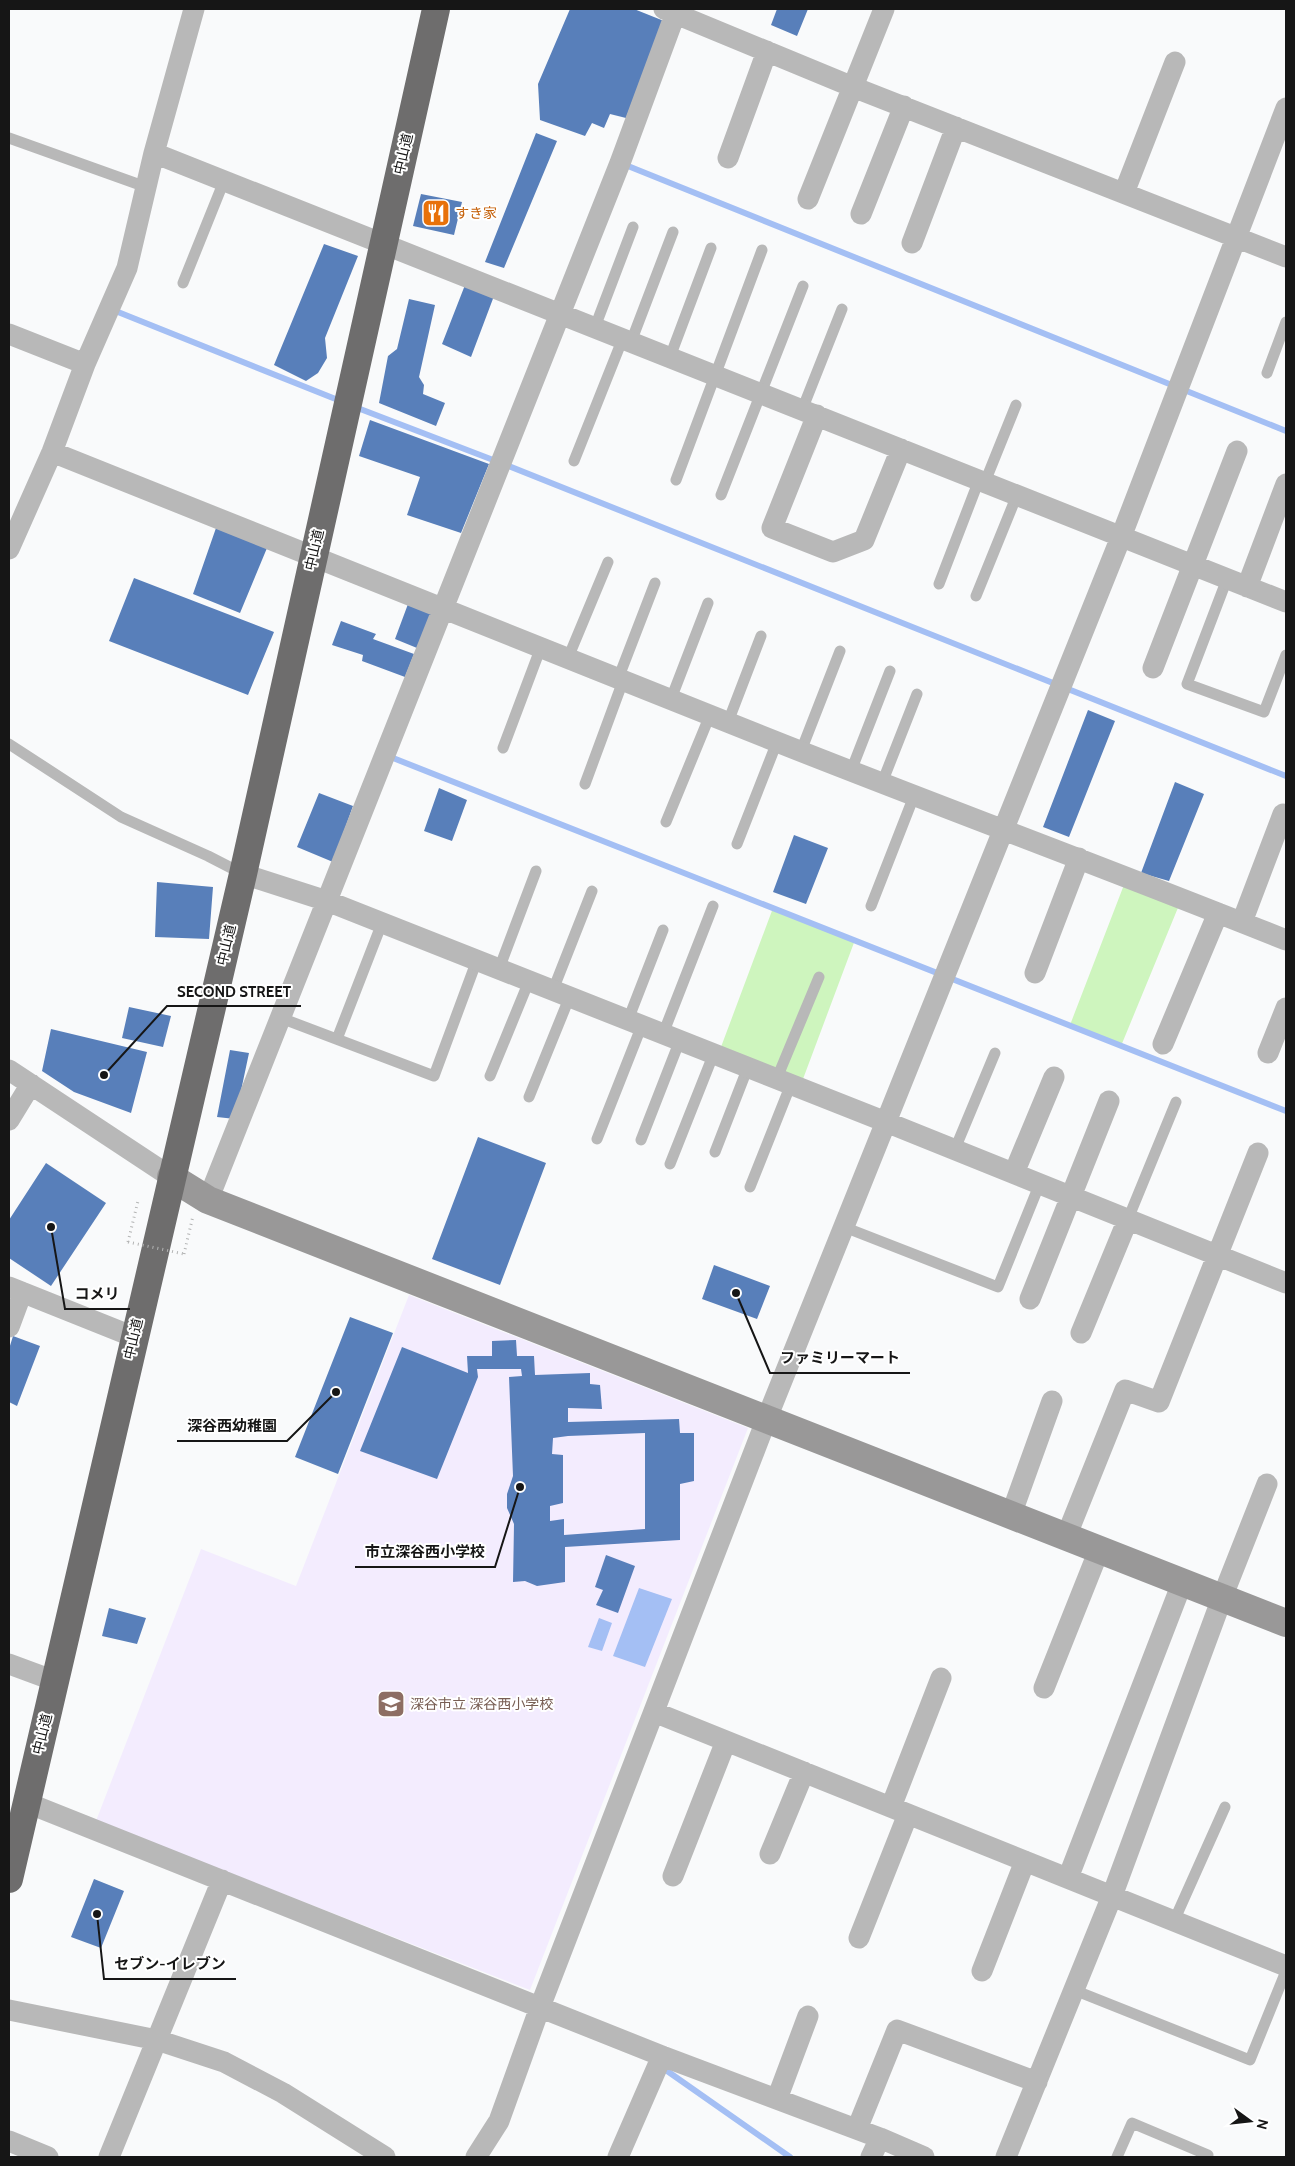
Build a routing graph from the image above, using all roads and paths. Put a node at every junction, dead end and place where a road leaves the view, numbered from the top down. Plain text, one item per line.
1 (194, 9) edge
2 (436, 9) edge
3 (884, 9) edge
4 (672, 10) edge
5 (767, 51) junction
6 (1175, 62) dead end
7 (853, 87) junction
8 (904, 106) junction
9 (1286, 108) edge
10 (956, 127) junction
11 (9, 138) edge
12 (154, 153) junction
13 (728, 158) dead end
14 (224, 181) junction
15 (146, 187) junction
16 (1124, 193) junction
17 (808, 199) dead end
18 (861, 214) dead end
19 (633, 227) dead end
20 (673, 232) dead end
21 (1236, 237) junction
22 (912, 243) dead end
23 (382, 245) junction
24 (711, 248) dead end
25 (762, 250) dead end
26 (1286, 257) edge
27 (183, 283) dead end
28 (803, 286) dead end
29 (842, 309) dead end
30 (560, 313) junction
31 (1286, 322) edge
32 (595, 327) junction
33 (9, 334) edge
34 (627, 340) junction
35 (670, 357) junction
36 (85, 364) junction
37 (1267, 373) dead end
38 (715, 375) junction
39 (760, 393) junction
40 (1016, 405) dead end
41 (809, 413) junction
42 (901, 449) junction
43 (1237, 451) dead end
44 (52, 452) junction
45 (574, 461) dead end
46 (676, 480) dead end
47 (982, 481) junction
48 (1286, 484) edge
49 (1017, 495) junction
50 (721, 496) dead end
51 (16, 515) edge
52 (1121, 537) junction
53 (9, 549) edge
54 (313, 555) junction
55 (608, 562) dead end
56 (1194, 566) junction
57 (1227, 579) junction
58 (655, 583) dead end
59 (938, 584) dead end
60 (1248, 587) junction
61 (976, 596) dead end
62 (1286, 602) edge
63 (708, 603) dead end
64 (443, 609) junction
65 (761, 636) dead end
66 (541, 647) junction
67 (840, 651) dead end
68 (1286, 656) edge
69 (568, 658) junction
70 (1153, 668) dead end
71 (890, 671) dead end
72 (621, 680) junction
73 (917, 694) dead end
74 (671, 699) junction
75 (719, 718) junction
76 (777, 742) junction
77 (9, 744) edge
78 (503, 748) dead end
79 (801, 751) junction
80 (851, 771) junction
81 (882, 783) junction
82 (585, 784) dead end
83 (914, 796) junction
84 (1283, 814) dead end
85 (666, 822) dead end
86 (1002, 830) junction
87 (738, 844) dead end
88 (1080, 858) junction
89 (536, 871) dead end
90 (243, 874) junction
91 (592, 891) dead end
92 (327, 901) junction
93 (713, 906) dead end
94 (871, 906) dead end
95 (1218, 913) junction
96 (382, 922) junction
97 (1242, 922) junction
98 (663, 930) dead end
99 (1286, 940) edge
100 (477, 960) junction
101 (499, 969) junction
102 (1036, 973) dead end
103 (819, 977) dead end
104 (529, 980) junction
105 (561, 993) junction
106 (1286, 1008) edge
107 (281, 1018) junction
108 (635, 1022) junction
109 (672, 1037) junction
110 (337, 1039) junction
111 (1163, 1044) dead end
112 (714, 1053) junction
113 (995, 1053) dead end
114 (1268, 1054) dead end
115 (748, 1067) junction
116 (9, 1070) edge
117 (490, 1076) dead end
118 (1054, 1077) dead end
119 (784, 1081) junction
120 (31, 1084) junction
121 (529, 1096) dead end
122 (1109, 1101) dead end
123 (1176, 1102) dead end
124 (9, 1120) edge
125 (886, 1122) junction
126 (597, 1139) dead end
127 (641, 1140) dead end
128 (955, 1150) junction
129 (714, 1152) dead end
130 (1258, 1152) dead end
131 (670, 1164) dead end
132 (1014, 1173) junction
133 (171, 1177) junction
134 (1040, 1184) junction
135 (750, 1187) dead end
136 (1070, 1196) junction
137 (138, 1201) dead end
138 (200, 1208) junction
139 (1128, 1219) junction
140 (844, 1227) junction
141 (1217, 1255) junction
142 (1286, 1283) edge
143 (15, 1290) edge
144 (1030, 1299) dead end
145 (9, 1327) edge
146 (1080, 1332) dead end
147 (134, 1337) junction
148 (1052, 1401) dead end
149 (767, 1418) junction
150 (1267, 1484) dead end
151 (1011, 1515) junction
152 (1066, 1537) junction
153 (1099, 1550) junction
154 (1182, 1583) junction
155 (1222, 1598) junction
156 (1286, 1623) edge
157 (9, 1664) edge
158 (942, 1678) dead end
159 (55, 1681) junction
160 (1044, 1688) dead end
161 (654, 1712) junction
162 (726, 1741) junction
163 (804, 1772) junction
164 (25, 1802) junction
165 (1224, 1807) dead end
166 (900, 1811) junction
167 (770, 1854) dead end
168 (1025, 1861) junction
169 (673, 1876) dead end
170 (1068, 1878) junction
171 (9, 1879) edge
172 (222, 1880) junction
173 (1112, 1896) junction
174 (1174, 1921) junction
175 (859, 1938) dead end
176 (1286, 1966) edge
177 (982, 1971) dead end
178 (1286, 1971) edge
179 (1074, 1990) junction
180 (540, 2007) junction
181 (9, 2010) edge
182 (808, 2016) dead end
183 (157, 2040) junction
184 (662, 2056) junction
185 (1037, 2082) junction
186 (776, 2099) junction
187 (857, 2130) junction
188 (9, 2141) edge
189 (876, 2148) edge
190 (48, 2157) edge
191 (109, 2157) edge
192 (385, 2157) edge
193 (476, 2157) edge
194 (618, 2157) edge
195 (924, 2157) edge
196 (1006, 2157) edge
197 (1117, 2157) edge
198 (1207, 2157) edge

1 - 12 street
2 - 23 highway, 中山道
3 - 7 street
4 - 5 street
4 - 30 street
5 - 7 street
5 - 13 street
6 - 16 street
7 - 8 street
7 - 17 street
8 - 10 street
8 - 18 street
9 - 21 street
10 - 16 street
10 - 22 street
11 - 15 lane
12 - 14 street
12 - 15 street
14 - 23 street
14 - 27 lane
15 - 36 street
16 - 21 street
19 - 32 lane
20 - 34 lane
21 - 26 street
21 - 52 street
23 - 30 street
23 - 54 highway, 中山道
24 - 35 lane
25 - 38 lane
28 - 39 lane
29 - 41 lane
30 - 32 street
30 - 64 street
31 - 37 lane
32 - 34 street
33 - 36 street
34 - 35 street
34 - 45 lane
35 - 38 street
36 - 44 street
38 - 39 street
38 - 46 lane
39 - 41 street
39 - 50 lane
40 - 47 lane
41 - 42 street
41 - 42 street
42 - 47 street
43 - 56 street
44 - 51 street
44 - 54 street
47 - 49 street
47 - 59 lane
48 - 60 street
49 - 52 street
49 - 61 lane
51 - 53 street
52 - 56 street
52 - 86 street
54 - 64 street
54 - 90 highway, 中山道
55 - 69 lane
56 - 57 street
56 - 70 street
57 - 60 street
57 - 68 lane
58 - 72 lane
60 - 62 street
63 - 74 lane
64 - 66 street
64 - 92 street
65 - 75 lane
66 - 69 street
66 - 78 lane
67 - 79 lane
69 - 72 street
71 - 80 lane
72 - 74 street
72 - 82 lane
73 - 81 lane
74 - 75 street
75 - 76 street
75 - 85 lane
76 - 79 street
76 - 87 lane
77 - 90 lane
79 - 80 street
80 - 81 street
81 - 83 street
83 - 86 street
83 - 94 lane
84 - 97 street
86 - 88 street
86 - 125 street
88 - 95 street
88 - 102 street
89 - 101 lane
90 - 92 street
90 - 133 highway, 中山道
91 - 105 lane
92 - 96 street
92 - 107 street
93 - 109 lane
95 - 97 street
95 - 111 street
96 - 100 street
96 - 110 lane
97 - 99 street
98 - 108 lane
100 - 101 street
100 - 110 lane
101 - 104 street
103 - 119 lane
104 - 105 street
104 - 117 lane
105 - 108 street
105 - 121 lane
106 - 114 street
107 - 110 lane
107 - 138 street
108 - 109 street
108 - 126 lane
109 - 112 street
109 - 127 lane
112 - 115 street
112 - 131 lane
113 - 128 lane
115 - 119 street
115 - 129 lane
116 - 120 street
118 - 132 street
119 - 125 street
119 - 135 lane
120 - 124 street
120 - 133 street
122 - 136 street
123 - 139 lane
125 - 128 street
125 - 140 street
128 - 132 street
130 - 141 street
132 - 134 street
133 - 138 street
133 - 147 highway, 中山道
134 - 136 street
134 - 140 lane
136 - 139 street
136 - 144 street
137 - 138 path, bridge
138 - 149 street
139 - 141 street
139 - 146 street
140 - 149 street
141 - 142 street
141 - 152 street
143 - 145 street
143 - 147 street
147 - 159 highway, 中山道
148 - 151 street
149 - 151 street
149 - 161 street
150 - 155 street
151 - 152 street
152 - 153 street
153 - 154 street
153 - 160 street
154 - 155 street
154 - 170 street
155 - 156 street
155 - 173 street
157 - 159 street
158 - 166 street
159 - 164 highway, 中山道
161 - 162 street
161 - 180 street
162 - 163 street
162 - 169 street
163 - 166 street
163 - 167 street
164 - 171 highway, 中山道
164 - 172 street
165 - 174 lane
166 - 168 street
166 - 175 street
168 - 170 street
168 - 177 street
170 - 173 street
172 - 180 street
172 - 183 street
173 - 174 street
173 - 179 street
174 - 176 street
178 - 179 lane
179 - 185 street
180 - 184 street
180 - 193 street
181 - 183 street
182 - 186 street
183 - 191 street
183 - 192 street
184 - 186 street
184 - 194 street
185 - 187 street
185 - 196 street
186 - 187 street
187 - 189 street
188 - 190 street
189 - 195 street
197 - 198 lane

